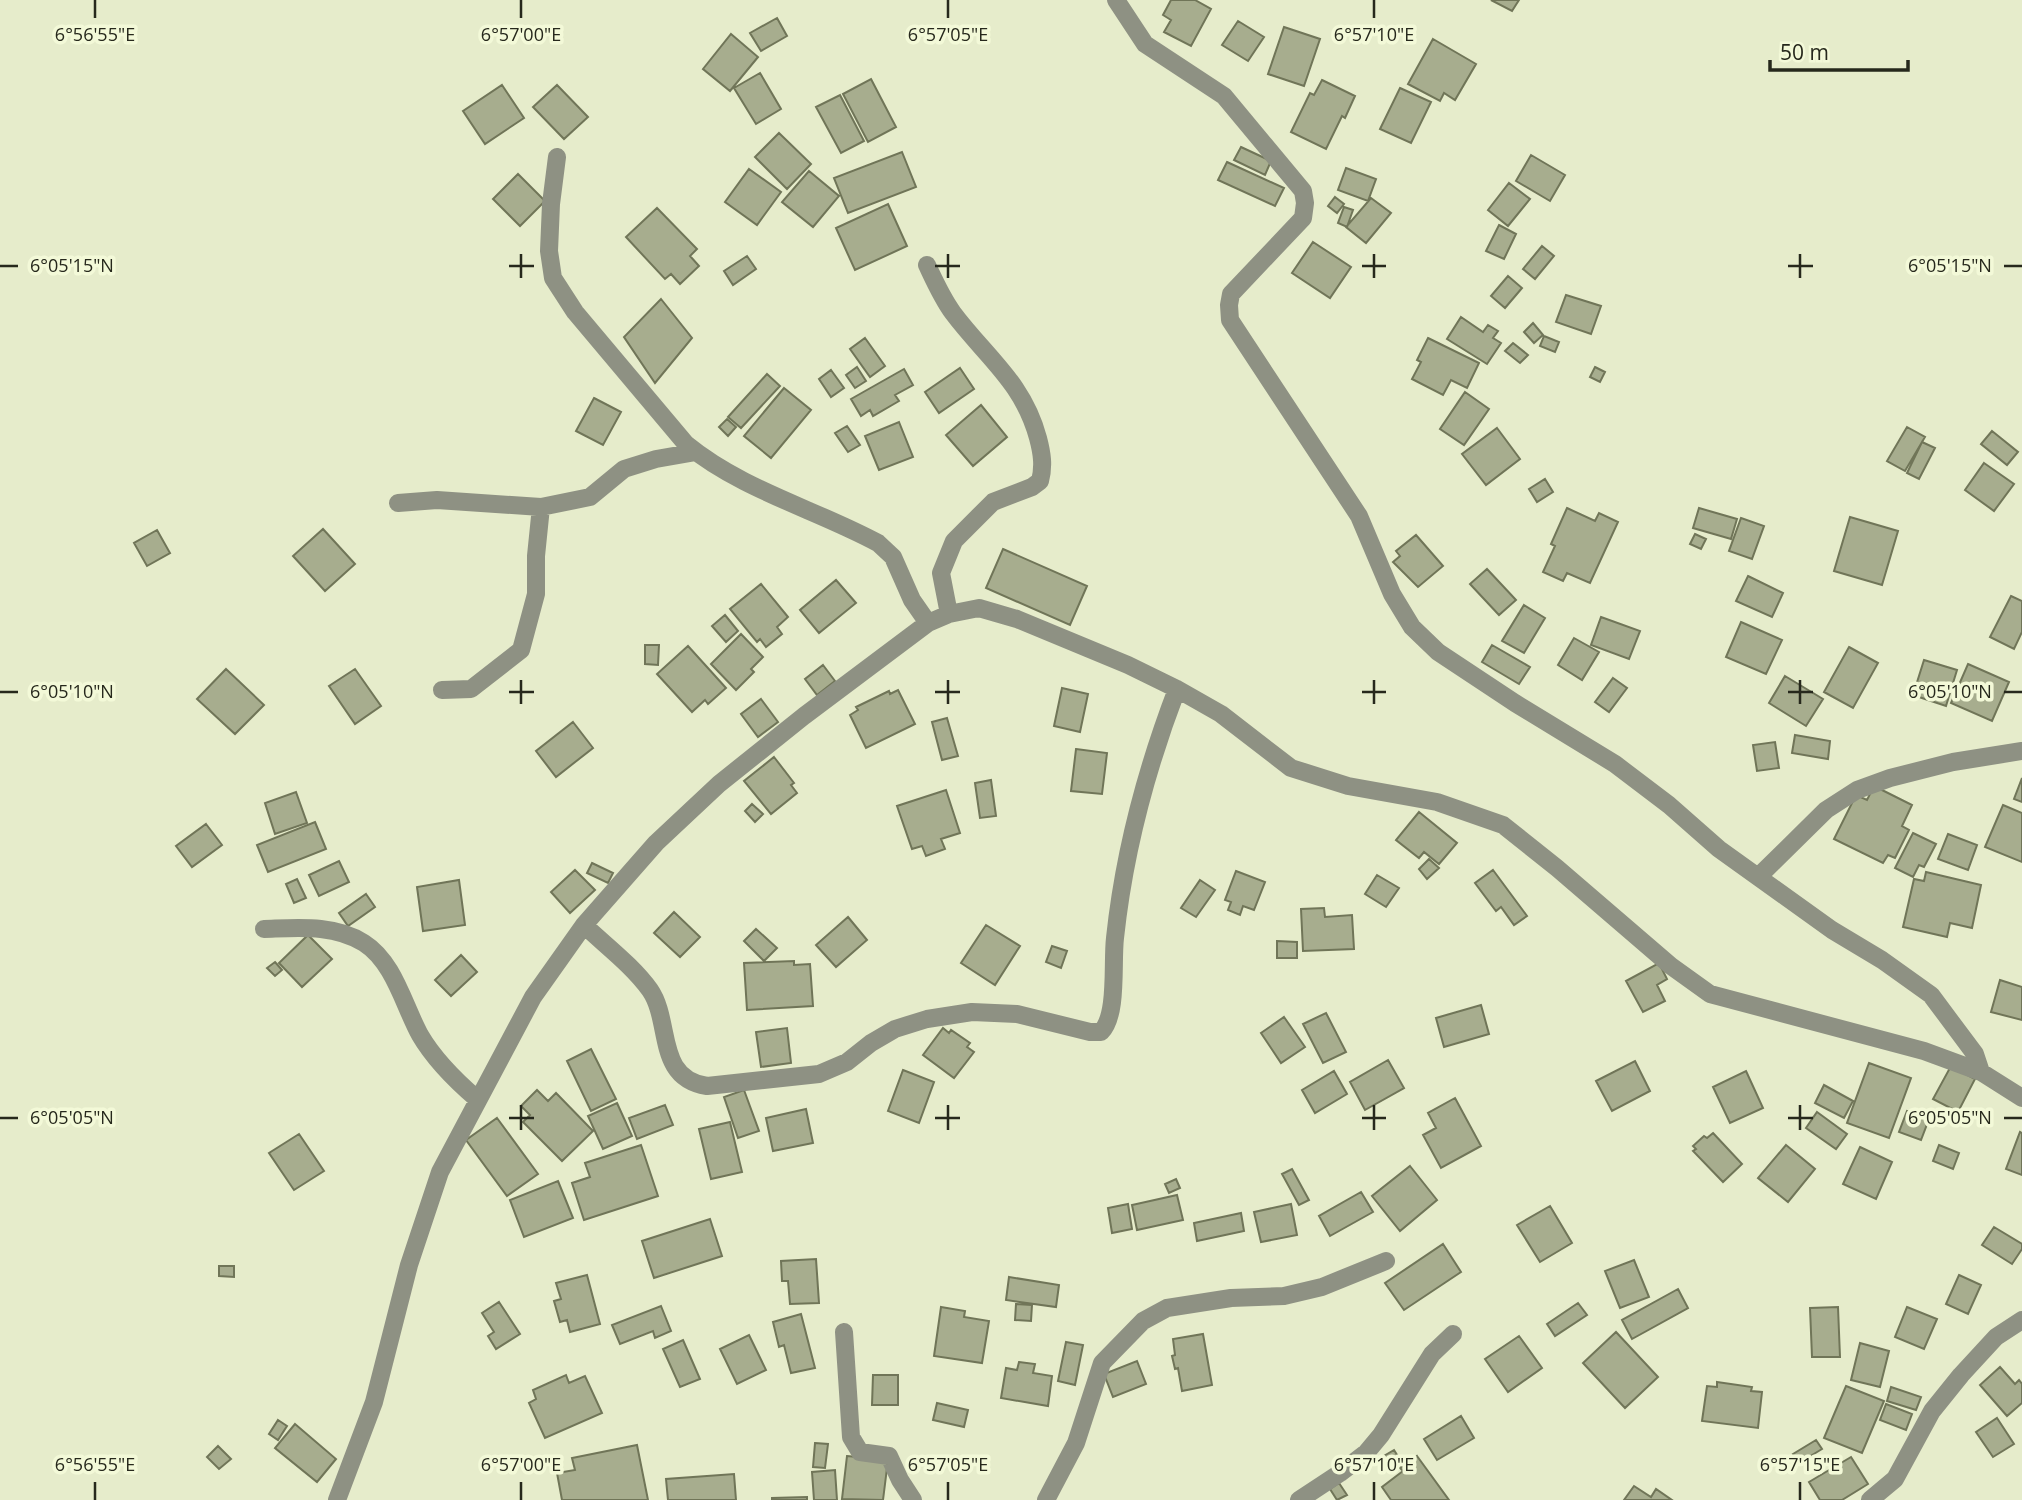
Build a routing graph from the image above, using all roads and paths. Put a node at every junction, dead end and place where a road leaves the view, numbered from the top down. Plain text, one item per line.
1 (1116, 0) edge
2 (557, 158) dead end
3 (927, 265) dead end
4 (696, 452) junction
5 (398, 503) dead end
6 (541, 507) junction
7 (949, 614) junction
8 (928, 624) junction
9 (1177, 689) junction
10 (442, 690) dead end
11 (2022, 751) edge
12 (1758, 877) junction
13 (584, 925) junction
14 (264, 929) dead end
15 (1981, 1072) junction
16 (2022, 1098) edge
17 (477, 1099) junction
18 (1386, 1261) dead end
19 (2022, 1320) edge
20 (844, 1332) dead end
21 (1453, 1334) dead end
22 (337, 1500) edge
23 (913, 1500) edge
24 (1046, 1500) edge
25 (1299, 1500) edge
26 (1870, 1500) edge

1 - 12 street
2 - 4 street
3 - 7 street
4 - 6 street
4 - 8 street
5 - 6 street
6 - 10 street
7 - 8 street
7 - 9 street
8 - 13 street
9 - 13 street
9 - 15 street
11 - 12 street
12 - 15 street
13 - 17 street
14 - 17 street
15 - 16 street
17 - 22 street
18 - 24 street
19 - 26 street
20 - 23 street
21 - 25 street

